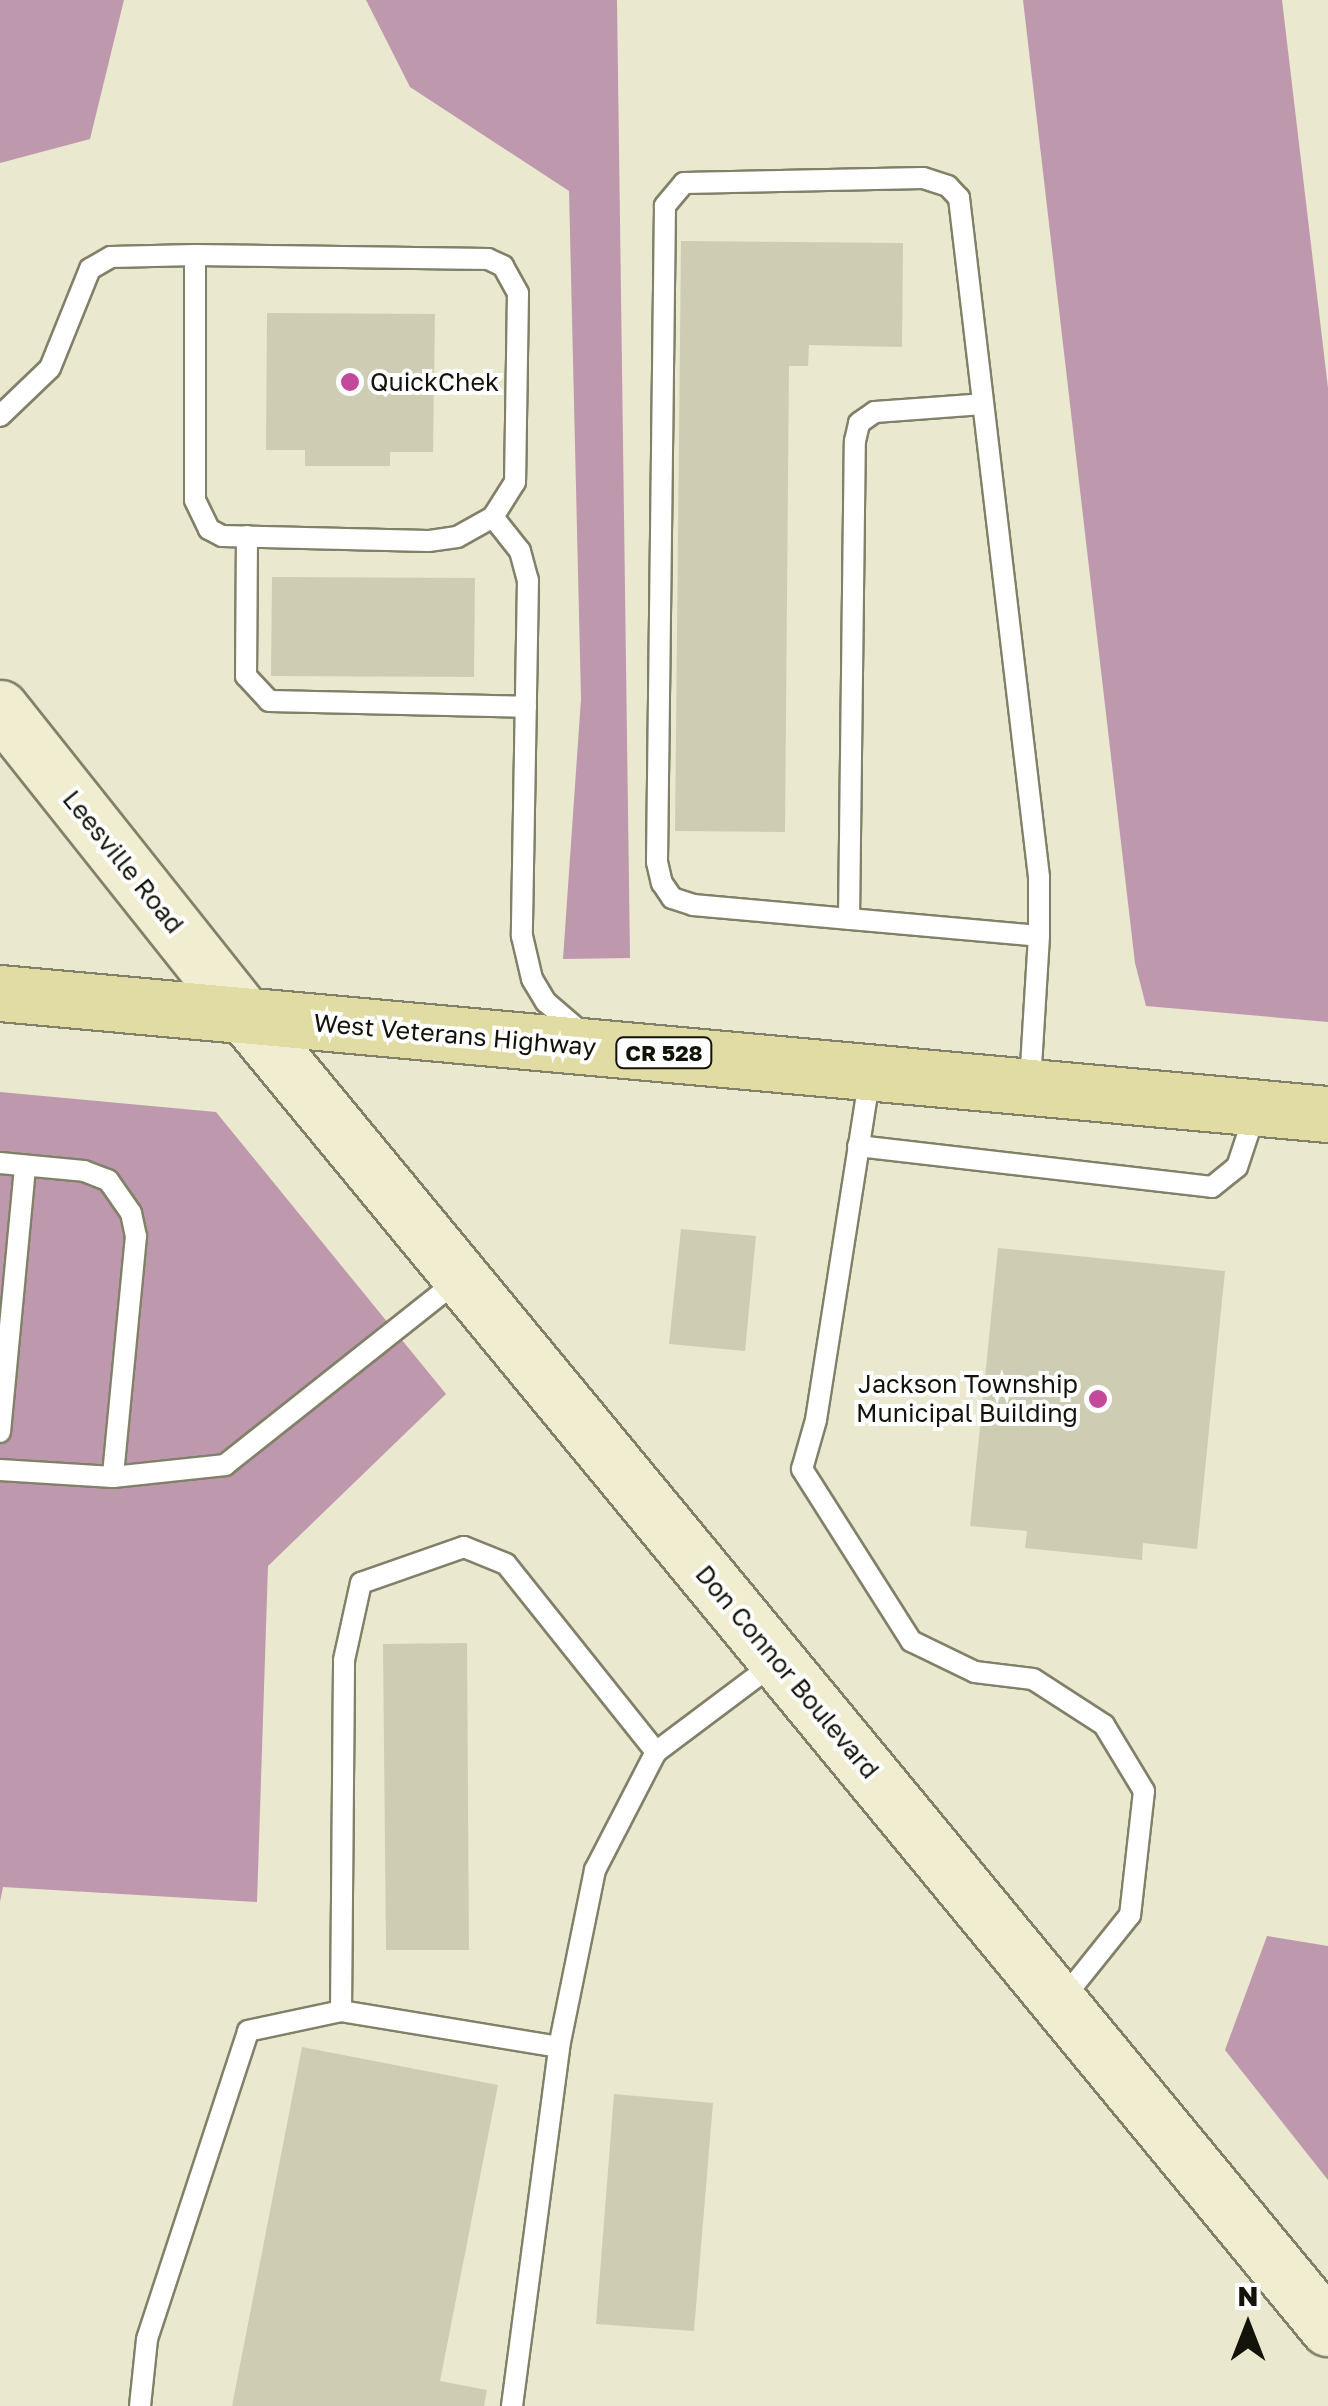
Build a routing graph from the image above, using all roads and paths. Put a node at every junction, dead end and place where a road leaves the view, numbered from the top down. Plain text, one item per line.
1 (196, 255) junction
2 (983, 404) junction
3 (0, 416) edge
4 (493, 517) junction
5 (247, 536) junction
6 (526, 707) junction
7 (0, 708) edge
8 (849, 919) junction
9 (1039, 936) junction
10 (0, 993) edge
11 (246, 1017) junction
12 (599, 1048) junction
13 (870, 1072) junction
14 (1030, 1083) junction
15 (1258, 1106) junction
16 (1328, 1114) edge
17 (858, 1146) junction
18 (0, 1163) edge
19 (25, 1166) junction
20 (461, 1278) junction
21 (0, 1432) edge
22 (0, 1470) edge
23 (113, 1477) junction
24 (778, 1661) junction
25 (656, 1752) junction
26 (1060, 2002) junction
27 (341, 2011) junction
28 (559, 2047) junction
29 (1328, 2328) edge
30 (140, 2406) edge
31 (512, 2406) edge

1 - 3 lane
1 - 4 lane
1 - 5 lane
2 - 8 lane
2 - 8 lane
2 - 9 lane
4 - 5 lane
4 - 6 lane
5 - 6 lane
6 - 12 lane
7 - 11 street, Leesville Road
8 - 9 lane
9 - 14 lane
10 - 11 main road, West Veterans Highway / CR 528
11 - 12 main road, West Veterans Highway / CR 528
11 - 20 street, Don Connor Boulevard
12 - 13 main road, West Veterans Highway / CR 528
13 - 14 main road, West Veterans Highway / CR 528
13 - 17 lane
14 - 15 main road, West Veterans Highway / CR 528
15 - 16 main road, West Veterans Highway / CR 528
15 - 17 lane
17 - 26 lane
18 - 19 lane
19 - 21 lane
19 - 23 lane
20 - 23 lane
20 - 24 street, Don Connor Boulevard
22 - 23 lane
24 - 25 lane
24 - 26 street, Don Connor Boulevard
25 - 27 lane
25 - 28 lane
26 - 29 street, Don Connor Boulevard
27 - 28 lane
27 - 30 lane
28 - 31 lane

